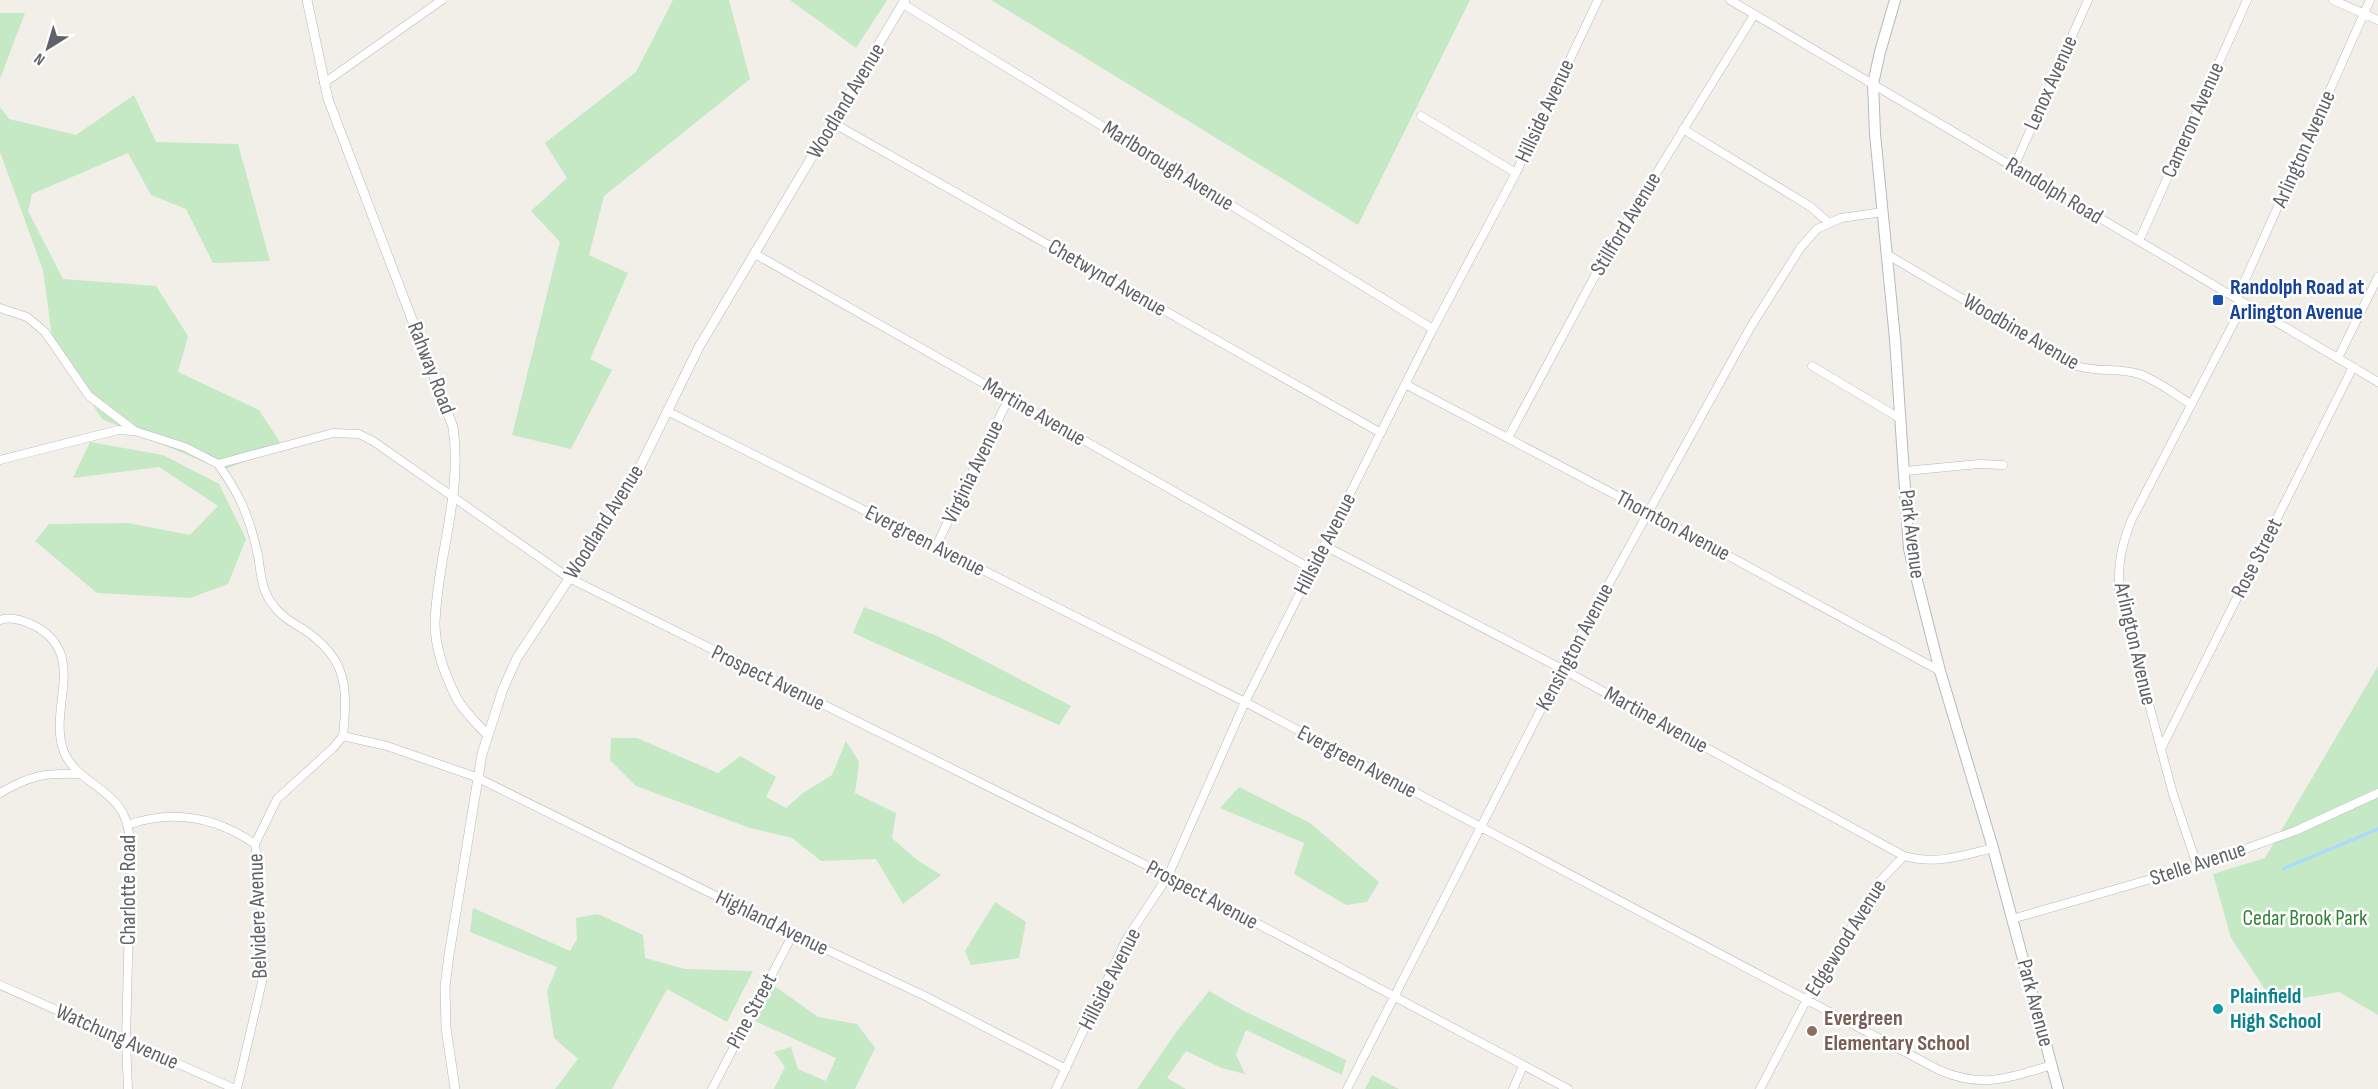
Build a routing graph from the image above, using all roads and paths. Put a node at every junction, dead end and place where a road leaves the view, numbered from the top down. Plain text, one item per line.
1 (307, 0) edge
2 (442, 0) edge
3 (1598, 0) edge
4 (1730, 0) edge
5 (1895, 0) edge
6 (2088, 0) edge
7 (2247, 0) edge
8 (2333, 0) edge
9 (2370, 0) edge
10 (904, 2) edge
11 (2364, 14) junction
12 (1754, 15) junction
13 (2378, 20) edge
14 (324, 83) junction
15 (1873, 84) junction
16 (1420, 116) dead end
17 (833, 123) junction
18 (1683, 129) junction
19 (2014, 167) junction
20 (1516, 173) junction
21 (1883, 212) junction
22 (1829, 223) junction
23 (2139, 241) junction
24 (755, 254) junction
25 (1888, 255) junction
26 (2378, 276) edge
27 (2240, 301) junction
28 (0, 308) edge
29 (1433, 328) junction
30 (2338, 358) junction
31 (1812, 366) dead end
32 (2353, 367) junction
33 (2378, 382) edge
34 (1406, 384) junction
35 (1009, 398) junction
36 (2192, 404) junction
37 (667, 411) junction
38 (1901, 418) junction
39 (135, 431) junction
40 (1381, 433) junction
41 (1508, 438) junction
42 (0, 460) edge
43 (218, 464) junction
44 (2002, 465) dead end
45 (1905, 471) junction
46 (454, 498) junction
47 (1648, 512) junction
48 (936, 546) junction
49 (1325, 546) junction
50 (1313, 570) junction
51 (569, 578) junction
52 (0, 620) edge
53 (1562, 669) junction
54 (1940, 671) junction
55 (1245, 702) junction
56 (343, 736) junction
57 (488, 736) junction
58 (2162, 749) junction
59 (80, 774) junction
60 (478, 778) junction
61 (2378, 793) edge
62 (0, 794) edge
63 (127, 825) junction
64 (1480, 828) junction
65 (255, 844) junction
66 (1993, 848) junction
67 (1904, 856) junction
68 (2197, 865) junction
69 (1168, 876) junction
70 (2012, 919) junction
71 (793, 933) junction
72 (0, 985) edge
73 (1393, 997) junction
74 (1806, 1001) junction
75 (126, 1041) junction
76 (2052, 1065) junction
77 (1523, 1066) junction
78 (1066, 1069) junction
79 (128, 1089) edge
80 (236, 1089) edge
81 (455, 1089) edge
82 (712, 1089) edge
83 (1056, 1089) edge
84 (1347, 1089) edge
85 (1513, 1089) edge
86 (1568, 1089) edge
87 (1760, 1089) edge
88 (2058, 1089) edge

1 - 14 street, Rahway Road
2 - 14 street
3 - 20 street, Hillside Avenue
4 - 12 street, Randolph Road
5 - 15 main road, Park Avenue
6 - 19 street, Lenox Avenue
7 - 23 street, Cameron Avenue
8 - 11 street
9 - 11 street, Arlington Avenue
10 - 17 street, Woodland Avenue
10 - 29 street, Marlborough Avenue
11 - 13 street
11 - 27 street, Arlington Avenue
12 - 15 street, Randolph Road
12 - 18 street, Stillford Avenue
14 - 46 street, Rahway Road
15 - 19 street, Randolph Road
15 - 21 main road, Park Avenue
16 - 20 street
17 - 24 street, Woodland Avenue
17 - 40 street, Chetwynd Avenue
18 - 22 street
18 - 41 street, Stillford Avenue
19 - 23 street, Randolph Road
20 - 29 street, Hillside Avenue
21 - 22 street
21 - 25 main road, Park Avenue
22 - 47 street, Kensington Avenue
23 - 27 street, Randolph Road
24 - 35 street, Martine Avenue
24 - 37 street, Woodland Avenue
25 - 36 street, Woodbine Avenue
25 - 38 main road, Park Avenue
26 - 30 street
27 - 30 street, Randolph Road
27 - 36 street, Arlington Avenue
28 - 39 street
29 - 34 street, Hillside Avenue
30 - 32 street, Randolph Road
31 - 38 street
32 - 33 street, Randolph Road
32 - 58 street, Rose Street
34 - 40 street, Hillside Avenue
34 - 41 street, Thornton Avenue
35 - 48 street, Virginia Avenue
35 - 50 street, Martine Avenue
36 - 58 street, Arlington Avenue
37 - 48 street, Evergreen Avenue
37 - 51 street, Woodland Avenue
38 - 45 main road, Park Avenue
39 - 42 street
39 - 43 street
40 - 49 street, Hillside Avenue
41 - 47 street, Thornton Avenue
43 - 46 street, Prospect Avenue
43 - 56 street
44 - 45 street
45 - 54 main road, Park Avenue
46 - 51 street, Prospect Avenue
46 - 57 street, Rahway Road
47 - 53 street, Kensington Avenue
47 - 54 street, Thornton Avenue
48 - 55 street, Evergreen Avenue
49 - 50 street, Hillside Avenue
49 - 53 street, Martine Avenue
50 - 55 street, Hillside Avenue
51 - 57 street, Woodland Avenue
51 - 69 street, Prospect Avenue
52 - 59 street
53 - 64 street, Kensington Avenue
53 - 67 street, Martine Avenue
54 - 66 main road, Park Avenue
55 - 64 street, Evergreen Avenue
55 - 69 street, Hillside Avenue
56 - 60 street
56 - 65 street, Belvidere Avenue
57 - 60 street, Woodland Avenue
58 - 68 street, Arlington Avenue
59 - 62 street
59 - 63 street
60 - 71 street, Highland Avenue
60 - 81 street, Woodland Avenue
61 - 68 street, Stelle Avenue
63 - 65 street, Charlotte Road
63 - 75 street, Charlotte Road
64 - 73 street, Kensington Avenue
64 - 74 street, Evergreen Avenue
65 - 80 street, Belvidere Avenue
66 - 67 street, Martine Avenue
66 - 70 main road, Park Avenue
67 - 74 street, Edgewood Avenue
68 - 70 street, Stelle Avenue
69 - 73 street, Prospect Avenue
69 - 78 street, Hillside Avenue
70 - 76 main road, Park Avenue
71 - 78 street, Highland Avenue
71 - 82 street, Pine Street
72 - 75 street, Watchung Avenue
73 - 77 street, Prospect Avenue
73 - 84 street, Kensington Avenue
74 - 76 street, Evergreen Avenue
74 - 87 street, Edgewood Avenue
75 - 79 street, Charlotte Road
75 - 80 street, Watchung Avenue
76 - 88 main road, Park Avenue
77 - 85 street
77 - 86 street, Prospect Avenue
78 - 83 street, Hillside Avenue

